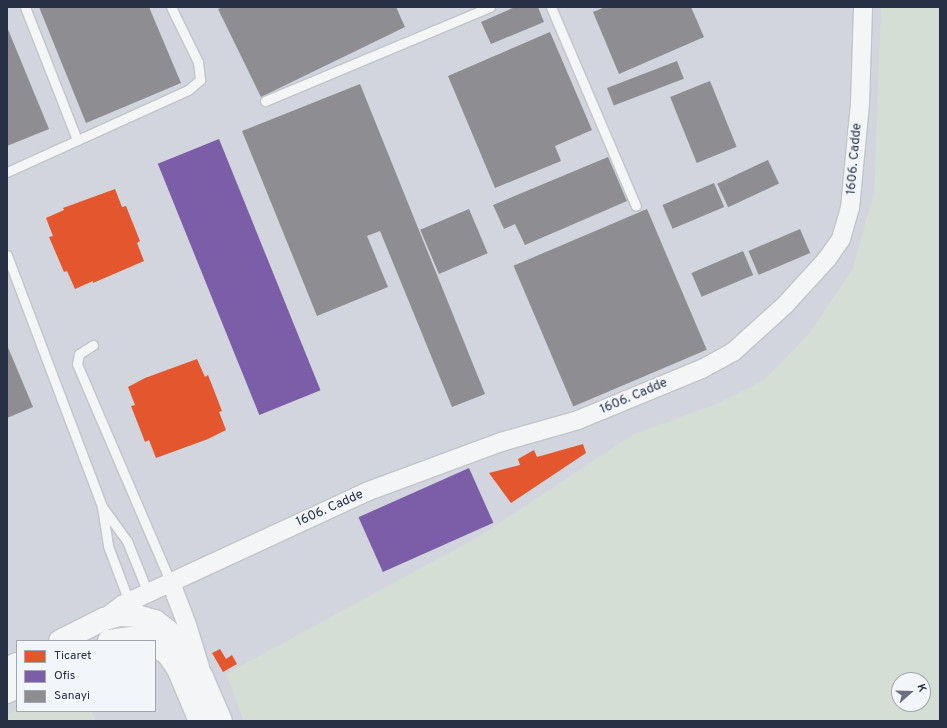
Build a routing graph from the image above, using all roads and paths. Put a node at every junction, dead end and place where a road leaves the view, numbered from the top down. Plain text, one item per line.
1 (25, 7) edge
2 (171, 7) edge
3 (490, 7) edge
4 (551, 7) edge
5 (863, 7) edge
6 (265, 101) dead end
7 (77, 140) junction
8 (7, 172) edge
9 (636, 206) dead end
10 (7, 255) edge
11 (93, 345) dead end
12 (102, 507) junction
13 (171, 583) junction
14 (148, 593) junction
15 (129, 602) junction
16 (104, 619) junction
17 (62, 640) edge
18 (116, 640) edge
19 (146, 640) edge
20 (156, 646) edge
21 (16, 664) edge
22 (7, 669) edge
23 (202, 677) junction
24 (16, 688) edge
25 (7, 692) edge
26 (200, 721) edge
27 (221, 721) edge

1 - 7 lane
2 - 7 lane
3 - 6 lane
4 - 9 lane
5 - 13 street, 1606. Cadde
7 - 8 lane
10 - 12 lane
11 - 13 lane
12 - 14 lane
12 - 15 lane
13 - 14 street, 1606. Cadde
13 - 23 street
14 - 15 street, 1606. Cadde
15 - 16 street, 1606. Cadde
16 - 17 street
16 - 23 street
18 - 19 street
20 - 26 street
21 - 22 street
23 - 27 street
24 - 25 street

